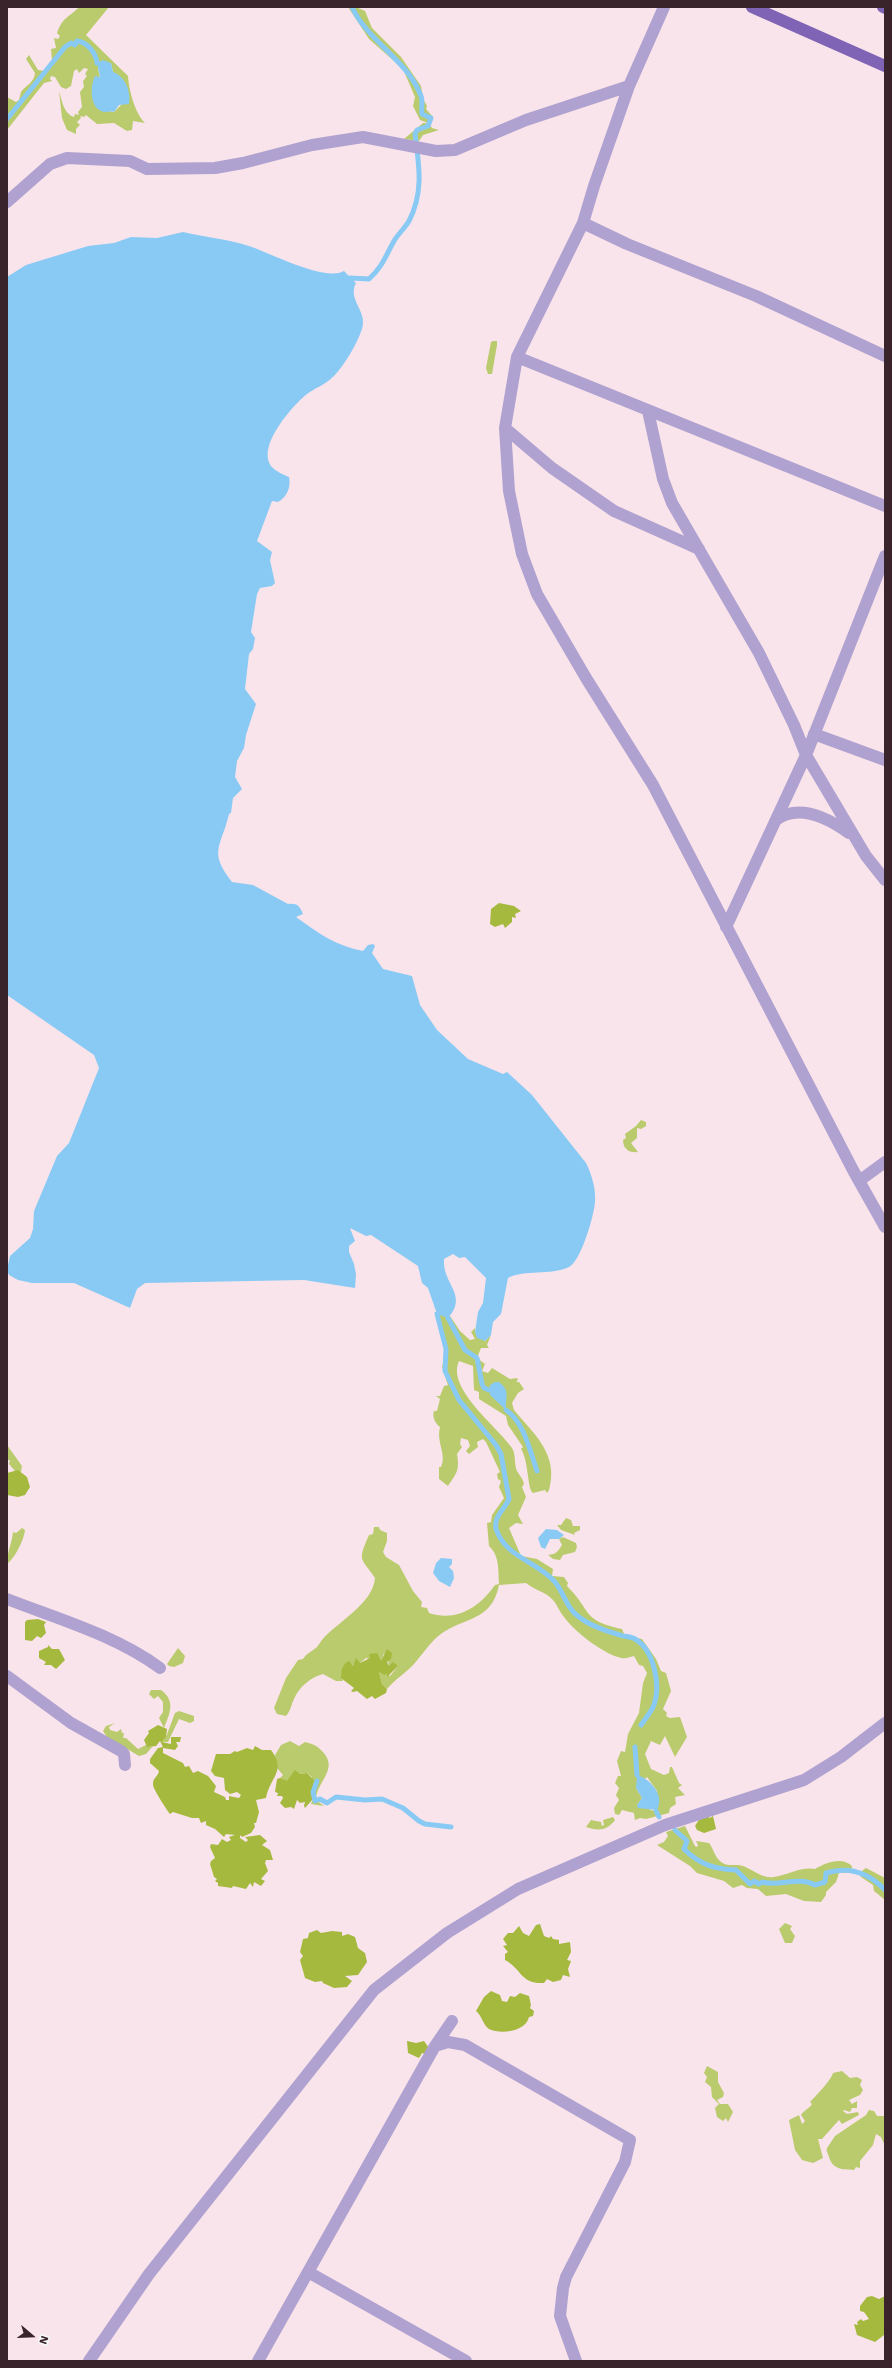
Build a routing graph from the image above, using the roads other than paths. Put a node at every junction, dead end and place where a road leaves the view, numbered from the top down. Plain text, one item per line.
1 (664, 7) edge
2 (752, 7) edge
3 (885, 66) edge
4 (629, 86) junction
5 (7, 202) edge
6 (583, 223) junction
7 (885, 356) edge
8 (516, 357) junction
9 (648, 411) junction
10 (505, 428) junction
11 (885, 506) edge
12 (699, 549) junction
13 (885, 556) edge
14 (814, 734) junction
15 (806, 756) junction
16 (885, 760) edge
17 (776, 820) junction
18 (854, 836) junction
19 (885, 880) edge
20 (726, 927) junction
21 (885, 1162) edge
22 (859, 1181) junction
23 (885, 1227) edge
24 (7, 1599) edge
25 (160, 1668) dead end
26 (7, 1676) edge
27 (885, 1723) edge
28 (125, 1765) dead end
29 (452, 2021) dead end
30 (435, 2046) junction
31 (308, 2272) junction
32 (90, 2361) edge
33 (258, 2361) edge
34 (466, 2361) edge
35 (576, 2361) edge

1 - 4 street
2 - 3 main road
4 - 5 street
4 - 6 street
6 - 7 street
6 - 8 street
8 - 9 street
8 - 10 street
9 - 11 street
9 - 12 street
10 - 12 street
10 - 20 street
12 - 15 street
13 - 14 street
14 - 15 street
14 - 16 street
15 - 17 street
15 - 18 street
17 - 18 street
17 - 20 street
18 - 19 street
20 - 22 street
21 - 22 street
22 - 23 street
24 - 25 street
26 - 28 street
27 - 32 street
29 - 30 street
30 - 31 street
30 - 35 street
31 - 33 street
31 - 34 street

